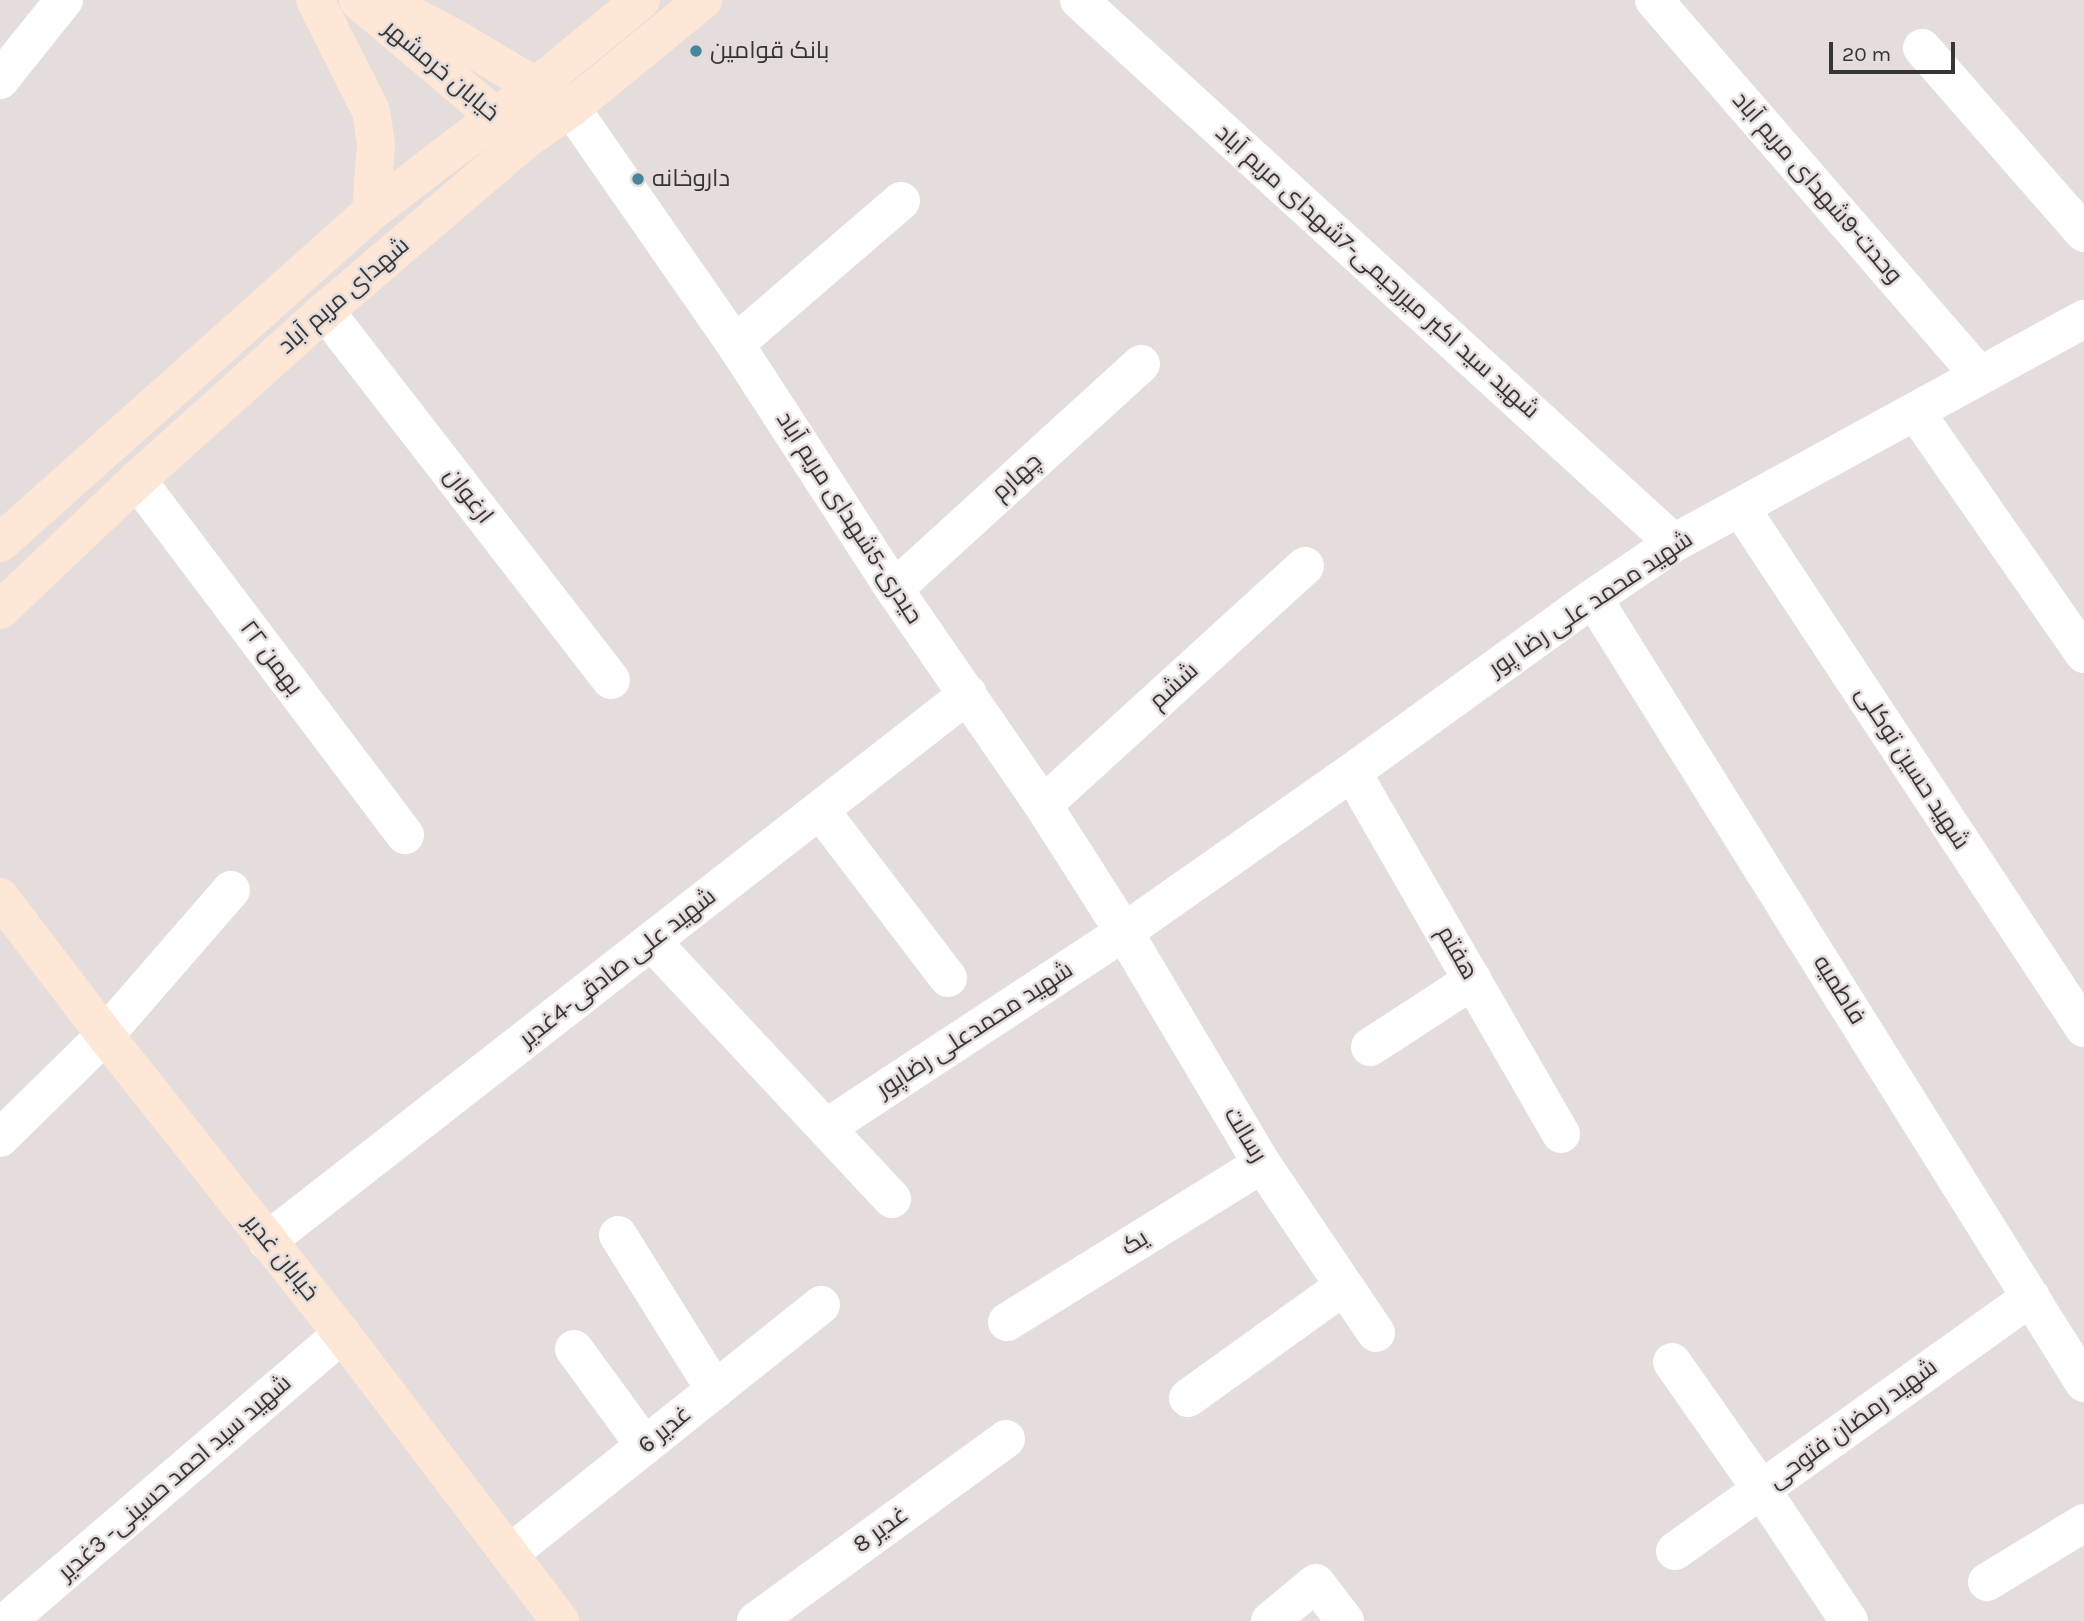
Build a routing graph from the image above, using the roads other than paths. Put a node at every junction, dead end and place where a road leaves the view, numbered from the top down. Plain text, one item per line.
1 (64, 0) edge
2 (315, 0) edge
3 (358, 0) edge
4 (383, 0) edge
5 (641, 0) edge
6 (704, 0) edge
7 (1079, 0) edge
8 (1654, 0) edge
9 (1922, 48) dead end
10 (0, 80) edge
11 (535, 87) junction
12 (571, 108) junction
13 (495, 117) junction
14 (524, 141) junction
15 (901, 201) dead end
16 (371, 212) junction
17 (2084, 233) edge
18 (325, 311) junction
19 (2084, 319) edge
20 (735, 344) junction
21 (1141, 364) dead end
22 (1980, 376) junction
23 (1916, 411) junction
24 (137, 480) junction
25 (1740, 507) junction
26 (6, 526) edge
27 (1674, 543) junction
28 (1305, 566) dead end
29 (894, 589) junction
30 (1593, 598) junction
31 (0, 610) edge
32 (2084, 654) edge
33 (611, 680) dead end
34 (968, 694) junction
35 (1352, 772) junction
36 (1043, 805) junction
37 (820, 810) junction
38 (405, 835) dead end
39 (231, 890) dead end
40 (0, 897) edge
41 (1124, 932) junction
42 (652, 942) junction
43 (948, 978) dead end
44 (1473, 980) junction
45 (2084, 1028) edge
46 (105, 1035) junction
47 (1370, 1047) dead end
48 (826, 1128) junction
49 (1561, 1134) dead end
50 (0, 1138) edge
51 (1262, 1164) junction
52 (892, 1199) dead end
53 (618, 1235) dead end
54 (267, 1241) junction
55 (1344, 1286) junction
56 (2031, 1297) junction
57 (821, 1305) dead end
58 (1007, 1322) dead end
59 (1376, 1333) dead end
60 (342, 1334) junction
61 (574, 1349) dead end
62 (1672, 1362) dead end
63 (2084, 1384) edge
64 (715, 1390) junction
65 (1188, 1398) dead end
66 (1006, 1439) dead end
67 (645, 1446) junction
68 (1761, 1489) junction
69 (2084, 1523) edge
70 (1675, 1551) dead end
71 (509, 1554) junction
72 (1987, 1581) dead end
73 (12, 1620) edge
74 (560, 1621) edge
75 (756, 1621) edge
76 (1269, 1621) edge
77 (1345, 1621) edge
78 (1849, 1621) edge

1 - 10 street
2 - 16 main road
3 - 13 main road, خیابان خرمشهر
4 - 11 main road, خیابان خرمشهر
5 - 11 main road, شهدای مریم آباد
6 - 12 main road, شهدای مریم آباد
7 - 27 street, شهید سید اکبر میررحیمی-7شهدای مریم آباد
8 - 22 street, وحدت-9شهدای مریم آباد
9 - 17 street
11 - 12 main road, خیابان خرمشهر
11 - 13 main road, شهدای مریم آباد
12 - 14 main road, شهدای مریم آباد
12 - 20 street, حیدری-5شهدای مریم آباد
13 - 14 main road, خیابان خرمشهر
13 - 16 main road, شهدای مریم آباد
14 - 18 main road, شهدای مریم آباد
15 - 20 street
16 - 26 main road, شهدای مریم آباد
18 - 24 main road, شهدای مریم آباد
18 - 33 street, ارغوان
19 - 22 street, شهید محمد علی رضا پور
20 - 29 street, حیدری-5شهدای مریم آباد
21 - 29 street, چهارم
22 - 23 street, شهید محمد علی رضا پور
23 - 25 street, شهید محمد علی رضا پور
23 - 32 street
24 - 31 main road, شهدای مریم آباد
24 - 38 street, ۲۲ بهمن
25 - 27 street, شهید محمد علی رضا پور
25 - 45 street, شهید حسین توکلی
27 - 30 street, شهید محمد علی رضا پور
28 - 36 street, ششم
29 - 34 street, حیدری-5شهدای مریم آباد
30 - 35 street, شهید محمد علی رضا پور
30 - 56 street, فاطمیه
34 - 36 street, حیدری-5شهدای مریم آباد
34 - 37 street, شهید علی صادقی-4غدیر
35 - 41 street, شهید محمد علی رضا پور
35 - 44 street, هفتم
36 - 41 street, حیدری-5شهدای مریم آباد
37 - 42 street, شهید علی صادقی-4غدیر
37 - 43 street
39 - 46 street
40 - 46 main road, خیابان غدیر
41 - 48 street, شهید محمدعلی رضاپور
41 - 51 street, رسالت
42 - 48 street
42 - 54 street, شهید علی صادقی-4غدیر
44 - 47 street
44 - 49 street, هفتم
46 - 50 street
46 - 54 main road, خیابان غدیر
48 - 52 street
51 - 55 street, رسالت
51 - 58 street, یک
53 - 64 street
54 - 60 main road, خیابان غدیر
55 - 59 street, رسالت
55 - 65 street
56 - 63 street, فاطمیه
56 - 68 street, شهید رمضان فتوحی
57 - 64 street, غدیر 6
60 - 71 main road, خیابان غدیر
60 - 73 street, شهید سید احمد حسینی- 3غدیر
61 - 67 street
62 - 68 street
64 - 67 street, غدیر 6
66 - 75 street, غدیر 8
67 - 71 street, غدیر 6
68 - 70 street, شهید رمضان فتوحی
68 - 78 street
69 - 72 street
71 - 74 main road, خیابان غدیر
76 - 77 street

